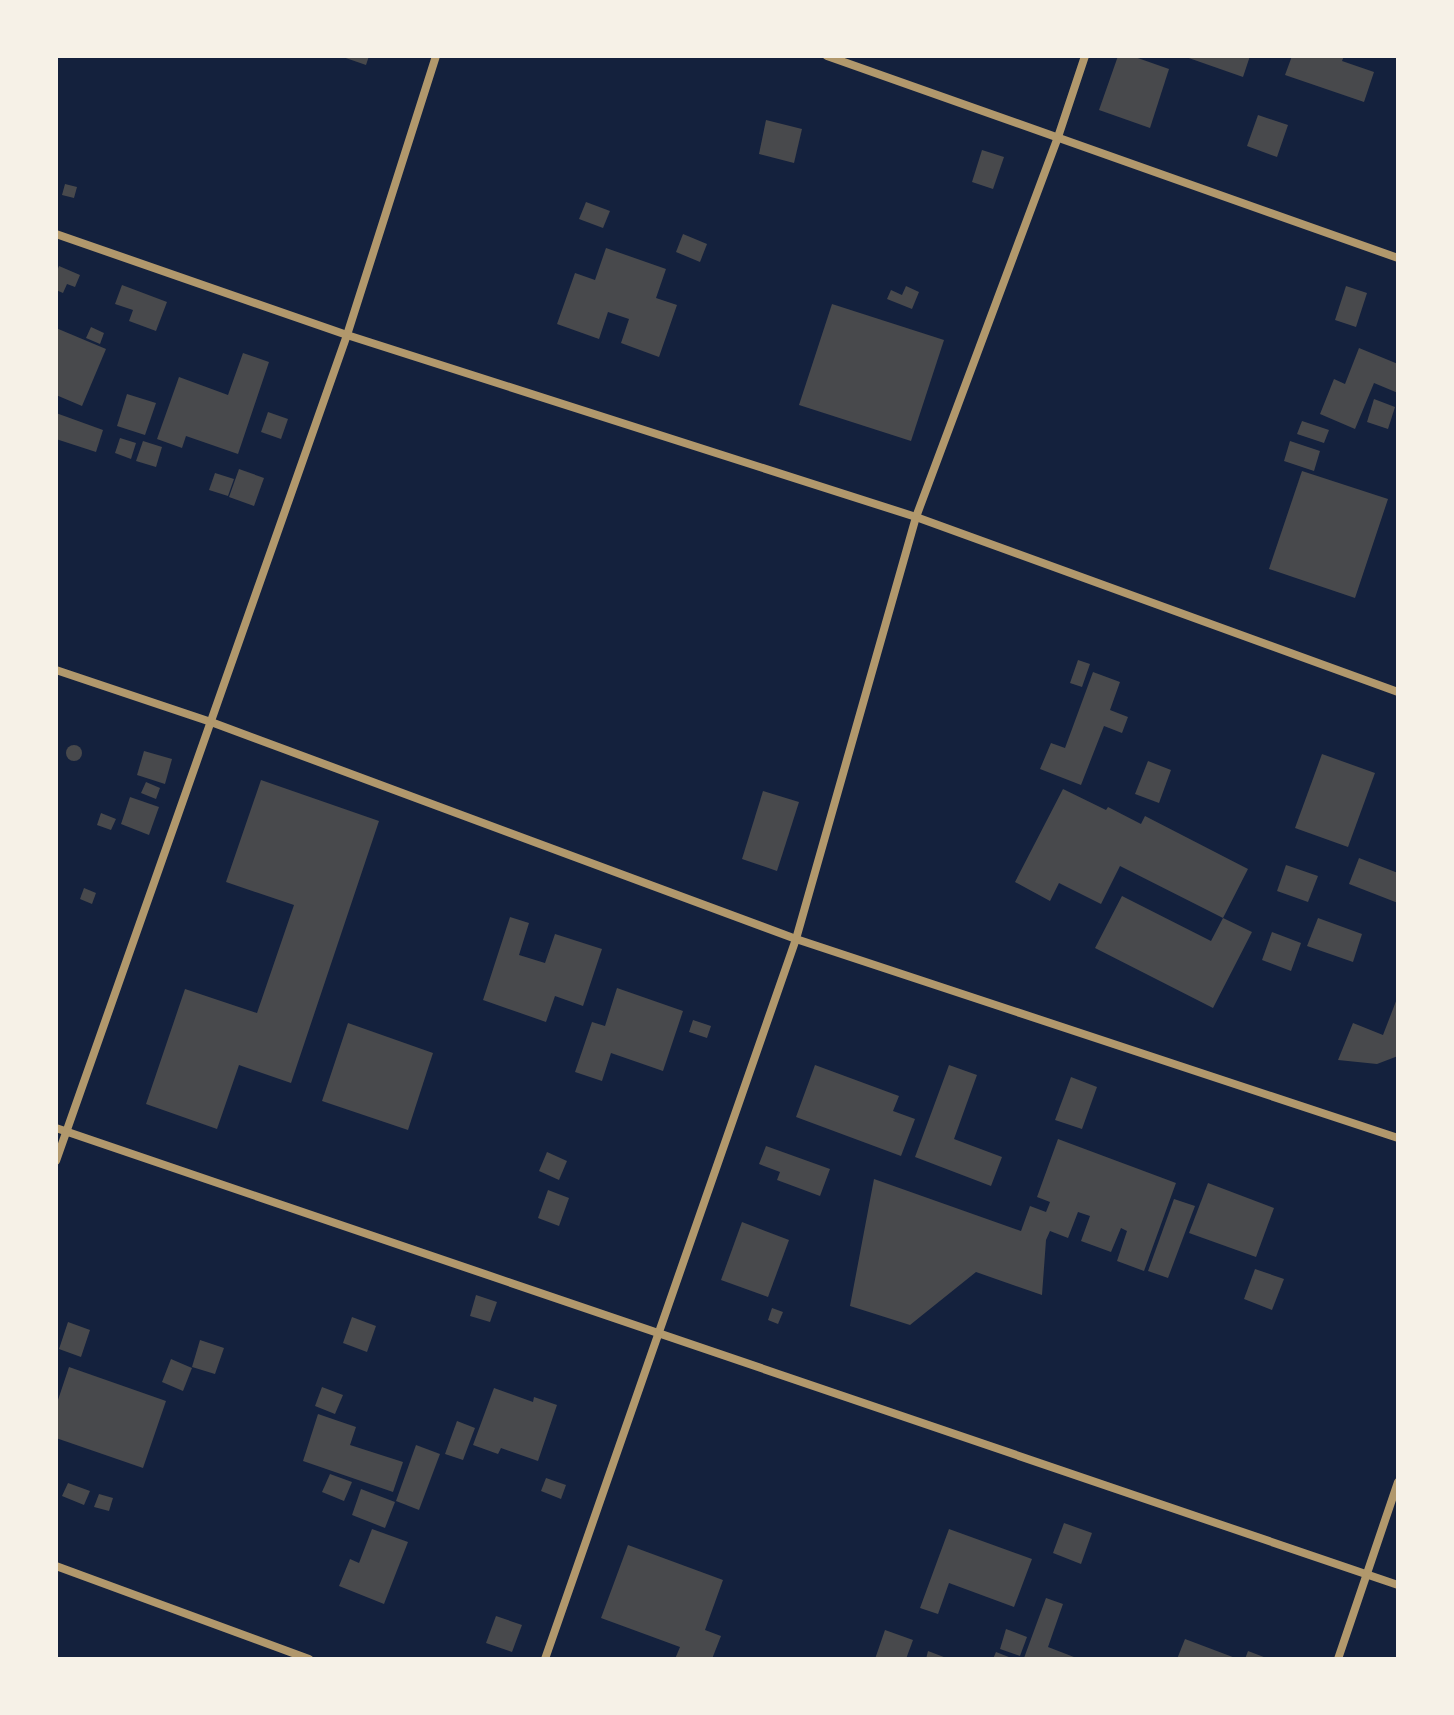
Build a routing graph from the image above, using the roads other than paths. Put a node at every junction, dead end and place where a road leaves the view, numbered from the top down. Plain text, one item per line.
1 (436, 56) edge
2 (827, 56) edge
3 (1085, 56) edge
4 (1058, 137) junction
5 (56, 234) edge
6 (1398, 258) edge
7 (347, 335) junction
8 (916, 517) junction
9 (56, 670) edge
10 (1398, 692) edge
11 (211, 722) junction
12 (796, 939) junction
13 (61, 1130) edge
14 (1398, 1138) edge
15 (56, 1161) edge
16 (658, 1333) junction
17 (1398, 1482) edge
18 (56, 1566) edge
19 (1368, 1575) junction
20 (1398, 1585) edge
21 (309, 1659) edge
22 (545, 1659) edge
23 (1338, 1659) edge

1 - 7 street
2 - 4 street
3 - 4 street
4 - 6 street
4 - 8 street
5 - 7 street
7 - 8 street
7 - 11 street
8 - 10 street
8 - 12 street
9 - 11 street
11 - 12 street
11 - 13 street
12 - 14 street
12 - 16 street
13 - 15 street
13 - 16 street
16 - 19 street
16 - 22 street
17 - 19 street
18 - 21 street
19 - 20 street
19 - 23 street

